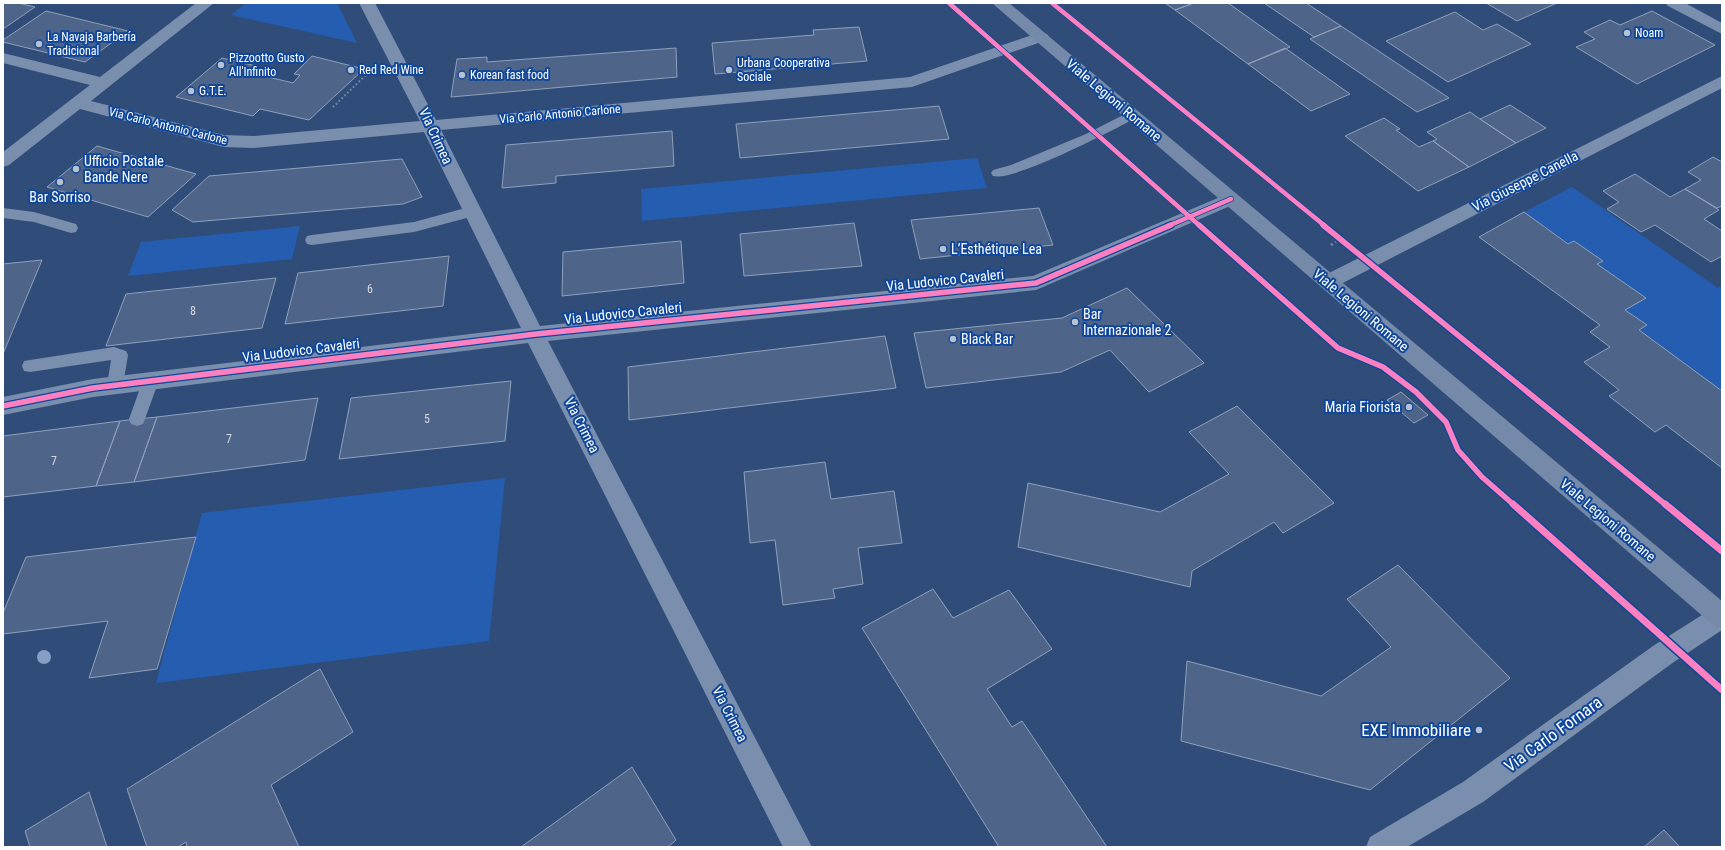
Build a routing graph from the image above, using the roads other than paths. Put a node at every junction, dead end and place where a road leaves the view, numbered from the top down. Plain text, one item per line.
1 (206, 3) edge
2 (367, 3) edge
3 (1000, 3) edge
4 (1673, 3) edge
5 (1722, 29) edge
6 (1041, 37) junction
7 (3, 58) edge
8 (1722, 81) edge
9 (103, 83) junction
10 (77, 103) junction
11 (1131, 115) junction
12 (430, 126) junction
13 (3, 161) edge
14 (998, 173) dead end
15 (1231, 199) junction
16 (473, 211) junction
17 (3, 213) edge
18 (71, 228) dead end
19 (312, 240) dead end
20 (1328, 282) junction
21 (536, 334) junction
22 (30, 366) dead end
23 (151, 380) junction
24 (115, 385) junction
25 (3, 406) edge
26 (137, 419) dead end
27 (1722, 616) edge
28 (798, 847) edge
29 (1380, 847) edge

1 - 9 street
2 - 12 street, Via Crimea
3 - 6 main road, Viale Legioni Romane
4 - 5 street
6 - 11 main road, Viale Legioni Romane
6 - 12 street, Via Carlo Antonio Carlone
7 - 9 street
8 - 20 street, Via Giuseppe Canella
9 - 10 street
10 - 12 street, Via Carlo Antonio Carlone
10 - 13 street
11 - 14 lane
11 - 15 main road, Viale Legioni Romane
12 - 16 street, Via Crimea
15 - 20 main road, Viale Legioni Romane
15 - 21 street, Via Ludovico Cavaleri
16 - 19 lane
16 - 21 street, Via Crimea
17 - 18 lane
20 - 27 main road, Viale Legioni Romane
21 - 23 street, Via Ludovico Cavaleri
21 - 28 street, Via Crimea
22 - 24 lane
23 - 24 street, Via Ludovico Cavaleri
23 - 26 lane
24 - 25 street, Via Ludovico Cavaleri
27 - 29 street, Via Carlo Fornara

